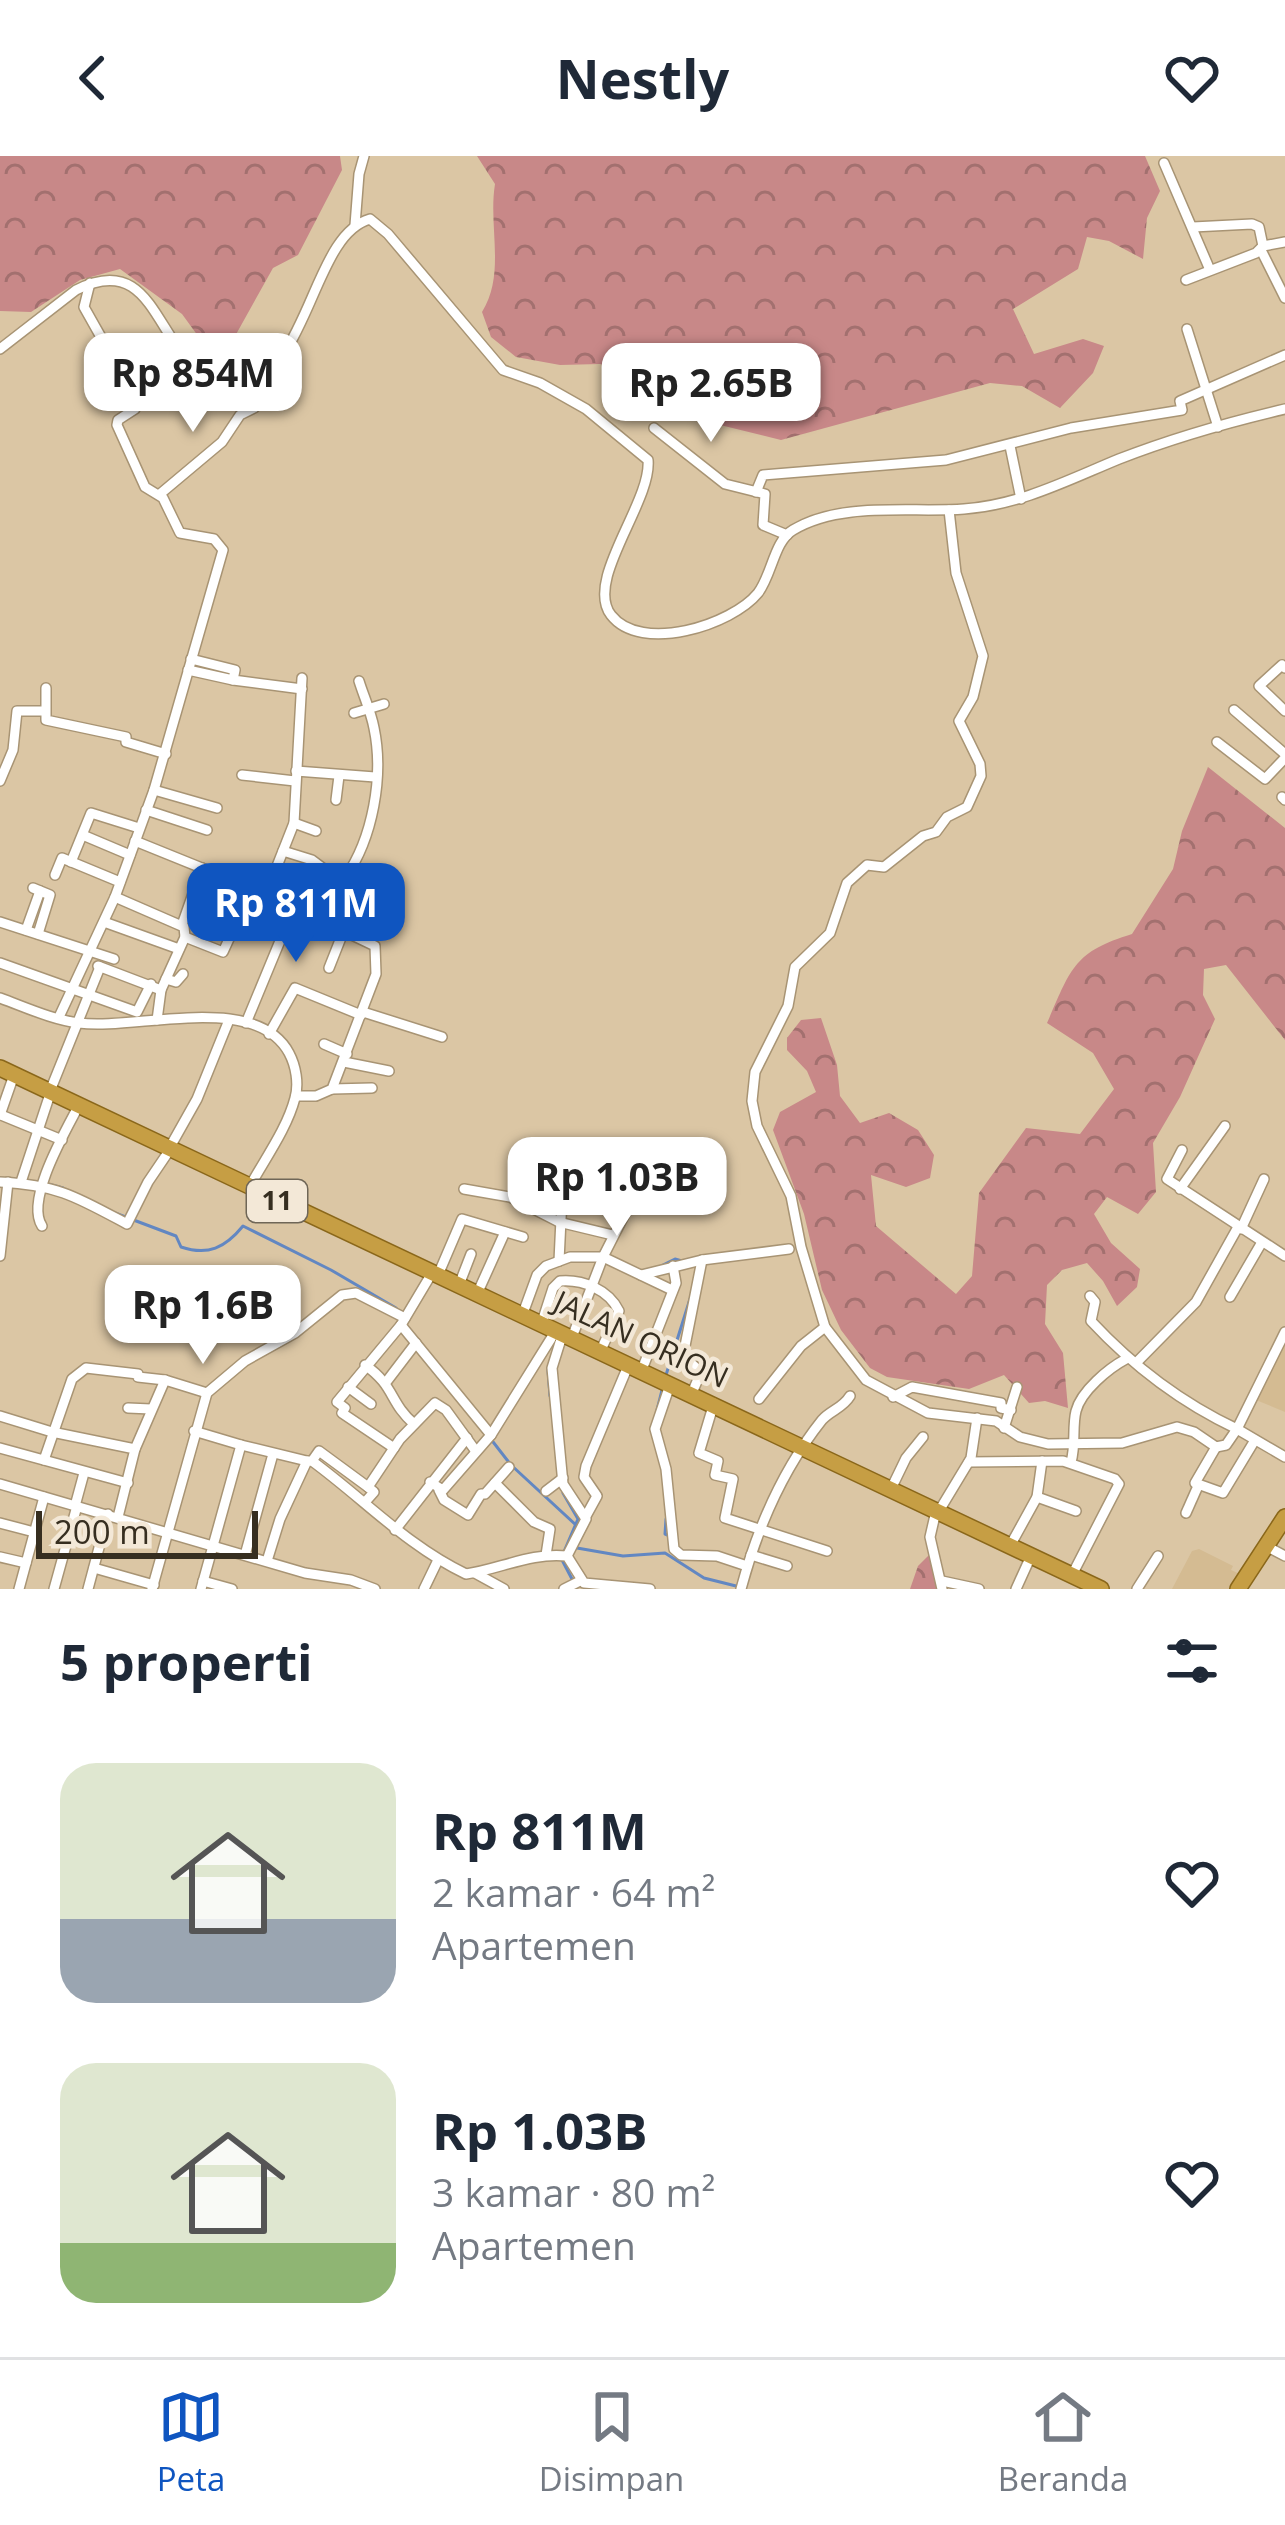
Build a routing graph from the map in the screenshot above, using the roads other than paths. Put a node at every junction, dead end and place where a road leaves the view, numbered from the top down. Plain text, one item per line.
1 (364, 156) edge
2 (1164, 163) dead end
3 (355, 225) junction
4 (1193, 227) junction
5 (1285, 242) edge
6 (1262, 249) junction
7 (1210, 270) junction
8 (1186, 280) dead end
9 (90, 283) junction
10 (1285, 298) edge
11 (1187, 329) dead end
12 (0, 349) edge
13 (1285, 355) edge
14 (261, 382) junction
15 (1207, 391) junction
16 (1285, 409) edge
17 (1218, 427) junction
18 (654, 428) dead end
19 (1010, 446) junction
20 (756, 493) junction
21 (160, 494) junction
22 (1021, 499) junction
23 (950, 510) junction
24 (787, 535) junction
25 (190, 664) junction
26 (1285, 668) edge
27 (359, 682) dead end
28 (46, 688) dead end
29 (384, 704) dead end
30 (1234, 710) dead end
31 (45, 711) junction
32 (370, 711) junction
33 (1285, 711) edge
34 (354, 713) dead end
35 (298, 735) junction
36 (312, 735) dead end
37 (1217, 742) dead end
38 (166, 754) junction
39 (1285, 756) edge
40 (242, 775) dead end
41 (296, 776) junction
42 (339, 776) junction
43 (375, 777) junction
44 (0, 782) edge
45 (154, 790) junction
46 (336, 800) dead end
47 (217, 808) dead end
48 (146, 810) junction
49 (294, 823) junction
50 (139, 828) junction
51 (207, 830) dead end
52 (316, 831) dead end
53 (85, 836) dead end
54 (135, 841) junction
55 (283, 850) junction
56 (130, 855) junction
57 (71, 862) junction
58 (202, 868) junction
59 (56, 875) dead end
60 (229, 879) junction
61 (120, 883) junction
62 (344, 884) junction
63 (37, 890) dead end
64 (264, 893) junction
65 (192, 895) junction
66 (115, 897) junction
67 (294, 908) junction
68 (2, 922) edge
69 (104, 922) junction
70 (182, 925) junction
71 (341, 929) junction
72 (32, 932) junction
73 (0, 936) edge
74 (184, 937) junction
75 (179, 950) junction
76 (89, 957) junction
77 (114, 959) dead end
78 (0, 963) edge
79 (100, 967) junction
80 (329, 968) dead end
81 (183, 974) dead end
82 (159, 985) junction
83 (72, 988) junction
84 (89, 994) junction
85 (0, 998) edge
86 (362, 1014) junction
87 (59, 1017) junction
88 (157, 1020) junction
89 (229, 1020) junction
90 (76, 1023) junction
91 (246, 1023) junction
92 (269, 1034) junction
93 (442, 1037) dead end
94 (324, 1044) dead end
95 (346, 1058) junction
96 (388, 1071) dead end
97 (7, 1072) edge
98 (372, 1088) dead end
99 (332, 1089) junction
100 (50, 1091) junction
101 (296, 1096) junction
102 (79, 1105) junction
103 (0, 1116) edge
104 (1225, 1126) dead end
105 (37, 1129) junction
106 (62, 1140) junction
107 (171, 1148) junction
108 (1182, 1150) dead end
109 (1264, 1179) dead end
110 (21, 1180) junction
111 (4, 1182) edge
112 (44, 1182) junction
113 (249, 1188) junction
114 (464, 1189) dead end
115 (1180, 1189) junction
116 (562, 1198) dead end
117 (631, 1202) dead end
118 (559, 1222) junction
119 (42, 1226) dead end
120 (1239, 1228) junction
121 (505, 1232) junction
122 (613, 1235) junction
123 (523, 1237) dead end
124 (1262, 1242) junction
125 (789, 1249) dead end
126 (471, 1254) dead end
127 (0, 1256) edge
128 (1285, 1256) edge
129 (603, 1257) junction
130 (559, 1261) junction
131 (697, 1261) junction
132 (674, 1266) junction
133 (435, 1274) junction
134 (641, 1275) junction
135 (534, 1282) junction
136 (459, 1285) junction
137 (591, 1286) junction
138 (554, 1288) junction
139 (670, 1289) junction
140 (477, 1294) junction
141 (1090, 1296) dead end
142 (1230, 1297) dead end
143 (522, 1316) junction
144 (399, 1321) junction
145 (824, 1327) junction
146 (1285, 1332) edge
147 (558, 1333) junction
148 (414, 1345) junction
149 (600, 1353) junction
150 (1131, 1360) junction
151 (365, 1365) junction
152 (634, 1369) junction
153 (165, 1380) junction
154 (387, 1381) junction
155 (668, 1384) junction
156 (348, 1387) junction
157 (1017, 1387) dead end
158 (207, 1393) junction
159 (692, 1393) junction
160 (850, 1396) dead end
161 (893, 1397) junction
162 (759, 1399) dead end
163 (714, 1403) junction
164 (371, 1404) dead end
165 (128, 1408) dead end
166 (151, 1409) junction
167 (1011, 1410) junction
168 (0, 1416) edge
169 (976, 1418) junction
170 (414, 1424) junction
171 (1004, 1428) junction
172 (1237, 1429) junction
173 (194, 1431) junction
174 (52, 1432) junction
175 (489, 1437) junction
176 (923, 1437) dead end
177 (467, 1438) junction
178 (1255, 1440) junction
179 (1076, 1443) junction
180 (241, 1445) junction
181 (803, 1447) junction
182 (1216, 1447) junction
183 (0, 1448) edge
184 (394, 1448) junction
185 (136, 1449) junction
186 (475, 1450) junction
187 (273, 1454) junction
188 (1285, 1457) edge
189 (44, 1460) junction
190 (309, 1461) junction
191 (1042, 1461) junction
192 (969, 1462) junction
193 (1071, 1462) junction
194 (508, 1467) dead end
195 (84, 1473) junction
196 (562, 1478) junction
197 (128, 1483) junction
198 (495, 1483) junction
199 (0, 1484) edge
200 (435, 1486) junction
201 (1198, 1486) junction
202 (368, 1487) junction
203 (891, 1490) junction
204 (546, 1491) dead end
205 (44, 1497) junction
206 (1037, 1497) junction
207 (366, 1501) junction
208 (76, 1506) junction
209 (1076, 1511) dead end
210 (937, 1512) junction
211 (1186, 1513) dead end
212 (113, 1516) junction
213 (586, 1516) junction
214 (1285, 1516) edge
215 (0, 1522) edge
216 (760, 1529) junction
217 (395, 1530) junction
218 (34, 1532) junction
219 (168, 1532) junction
220 (212, 1546) junction
221 (1010, 1546) junction
222 (1266, 1546) junction
223 (569, 1551) junction
224 (827, 1551) dead end
225 (244, 1555) junction
226 (546, 1555) junction
227 (1031, 1556) junction
228 (1158, 1556) dead end
229 (1285, 1556) edge
230 (0, 1557) edge
231 (438, 1560) junction
232 (749, 1560) junction
233 (267, 1561) junction
234 (26, 1563) junction
235 (787, 1566) dead end
236 (94, 1568) junction
237 (475, 1573) junction
238 (1072, 1575) junction
239 (574, 1584) edge
240 (202, 1585) edge
241 (942, 1585) edge
242 (742, 1586) edge
243 (1017, 1586) edge
244 (153, 1587) edge
245 (19, 1589) edge
246 (54, 1589) edge
247 (88, 1589) edge
248 (232, 1589) edge
249 (375, 1589) edge
250 (424, 1589) edge
251 (504, 1589) edge
252 (650, 1589) edge
253 (979, 1589) edge
254 (1032, 1589) edge
255 (1101, 1589) edge
256 (1137, 1589) edge
257 (1238, 1589) edge

1 - 3 street
2 - 4 street
3 - 14 street
3 - 24 street
4 - 6 street
4 - 7 street
5 - 6 street
6 - 7 street
6 - 10 street
7 - 8 street
9 - 12 street
9 - 14 street
9 - 21 street
11 - 15 street
13 - 15 street
14 - 21 street
15 - 17 street
15 - 19 street
16 - 17 street
17 - 22 street
18 - 20 street
19 - 20 street
19 - 22 street
20 - 24 street
21 - 25 street
22 - 23 street
23 - 24 street
23 - 145 street
25 - 35 street
25 - 38 street
26 - 33 street
27 - 32 street
28 - 31 street
29 - 32 street
30 - 39 street
31 - 38 street
31 - 44 street
32 - 34 street
32 - 43 street
35 - 36 street
35 - 41 street
37 - 39 street
38 - 45 street
40 - 41 street
41 - 42 street
41 - 49 street
42 - 43 street
42 - 46 street
43 - 62 street
45 - 47 street
45 - 48 street
48 - 50 street
48 - 51 street
49 - 52 street
49 - 55 street
50 - 54 street
50 - 57 street
53 - 56 street
54 - 56 street
54 - 58 street
55 - 62 street
55 - 64 street
56 - 61 street
57 - 59 street
57 - 61 street
58 - 60 street
58 - 65 street
60 - 64 street
60 - 65 street
61 - 66 street
62 - 71 street
63 - 72 street
64 - 67 street
64 - 74 street
65 - 70 street
66 - 69 street
66 - 70 street
67 - 71 street
67 - 91 street
68 - 72 street
68 - 73 street
69 - 75 street
69 - 76 street
70 - 74 street
71 - 80 street
71 - 86 street
72 - 76 street
74 - 75 street
75 - 82 street
76 - 77 street
76 - 79 street
76 - 83 street
78 - 83 street
79 - 82 street
79 - 84 street
81 - 82 street
82 - 84 street
82 - 88 street
83 - 84 street
83 - 87 street
84 - 90 street
85 - 87 street
86 - 92 street
86 - 93 street
86 - 95 street
87 - 90 street
88 - 89 street
88 - 90 street
89 - 91 street
89 - 107 street
90 - 100 street
91 - 92 street
92 - 101 street
94 - 95 street
95 - 96 street
95 - 99 street
97 - 100 highway, JALAN ORION / 11
97 - 103 street
98 - 99 street
99 - 101 street
100 - 102 highway, JALAN ORION / 11
100 - 105 street
101 - 113 street
102 - 106 street
102 - 107 highway, JALAN ORION / 11
103 - 105 street
104 - 115 street
105 - 106 street
105 - 110 street
106 - 112 street
107 - 112 street
107 - 113 highway, JALAN ORION / 11
108 - 115 street
109 - 120 street
110 - 111 street
110 - 112 street
111 - 127 street
112 - 119 street
113 - 133 highway, JALAN ORION / 11
114 - 118 street
115 - 120 street
116 - 118 street
117 - 122 street
118 - 122 street
118 - 130 street
120 - 124 street
120 - 150 street
121 - 123 street
121 - 133 street
121 - 140 street
122 - 129 street
124 - 128 street
124 - 142 street
125 - 131 street
126 - 136 street
129 - 130 street
129 - 134 street
129 - 137 street
130 - 135 street
131 - 132 street
131 - 159 street
132 - 134 street
132 - 139 street
133 - 136 highway, JALAN ORION / 11
133 - 144 street
134 - 139 street
135 - 138 street
135 - 143 street
136 - 140 highway, JALAN ORION / 11
137 - 138 street
137 - 147 street
137 - 149 street
138 - 147 street
139 - 152 street
140 - 143 highway, JALAN ORION / 11
141 - 150 street
143 - 147 highway, JALAN ORION / 11
144 - 148 street
144 - 151 street
144 - 158 street
145 - 161 street
145 - 162 street
146 - 172 street
147 - 149 highway, JALAN ORION / 11
147 - 175 street
147 - 196 street
148 - 154 street
148 - 175 street
149 - 152 highway, JALAN ORION / 11
150 - 172 street
150 - 179 street
151 - 154 street
151 - 156 street
152 - 155 highway, JALAN ORION / 11
152 - 213 street
153 - 158 street
153 - 166 street
153 - 174 street
154 - 170 street
155 - 159 highway, JALAN ORION / 11
155 - 232 street
156 - 164 street
156 - 184 street
157 - 167 street
158 - 173 street
159 - 163 highway, JALAN ORION / 11
160 - 181 street
161 - 167 street
161 - 169 street
163 - 181 highway, JALAN ORION / 11
163 - 216 street
165 - 166 street
166 - 185 street
167 - 171 street
168 - 174 street
169 - 171 street
169 - 192 street
170 - 177 street
170 - 184 street
171 - 179 street
172 - 178 street
172 - 182 street
173 - 180 street
173 - 219 street
174 - 185 street
174 - 189 street
175 - 186 street
176 - 203 street
177 - 186 street
177 - 200 street
178 - 188 street
178 - 201 street
179 - 182 street
179 - 193 street
180 - 187 street
180 - 220 street
181 - 203 highway, 11
181 - 216 street
182 - 201 street
183 - 189 street
184 - 202 street
185 - 197 street
186 - 200 street
187 - 190 street
187 - 225 street
189 - 195 street
190 - 202 street
190 - 207 street
190 - 233 street
191 - 192 street
191 - 193 street
191 - 206 street
192 - 210 street
193 - 238 street
194 - 198 street
195 - 197 street
195 - 208 street
196 - 204 street
196 - 213 street
197 - 212 street
198 - 200 street
198 - 226 street
199 - 205 street
200 - 217 street
201 - 211 street
202 - 207 street
203 - 210 highway, 11
205 - 208 street
205 - 218 street
206 - 209 street
206 - 221 street
207 - 217 street
208 - 212 street
208 - 246 street
210 - 221 highway, 11
210 - 241 street
212 - 219 street
212 - 236 street
213 - 223 street
214 - 222 highway
215 - 218 street
216 - 224 street
216 - 232 street
217 - 231 street
218 - 234 street
219 - 220 street
219 - 244 street
220 - 225 street
220 - 240 street
221 - 227 highway, 11
222 - 229 street
222 - 257 highway
223 - 226 street
223 - 239 street
225 - 233 street
226 - 237 street
227 - 238 highway, 11
227 - 243 street
228 - 256 street
230 - 234 street
231 - 237 street
231 - 250 street
232 - 235 street
232 - 242 street
233 - 249 street
234 - 245 street
236 - 244 street
236 - 247 street
237 - 251 street
238 - 255 highway, 11
239 - 252 street
240 - 248 street
241 - 253 street
243 - 254 street

